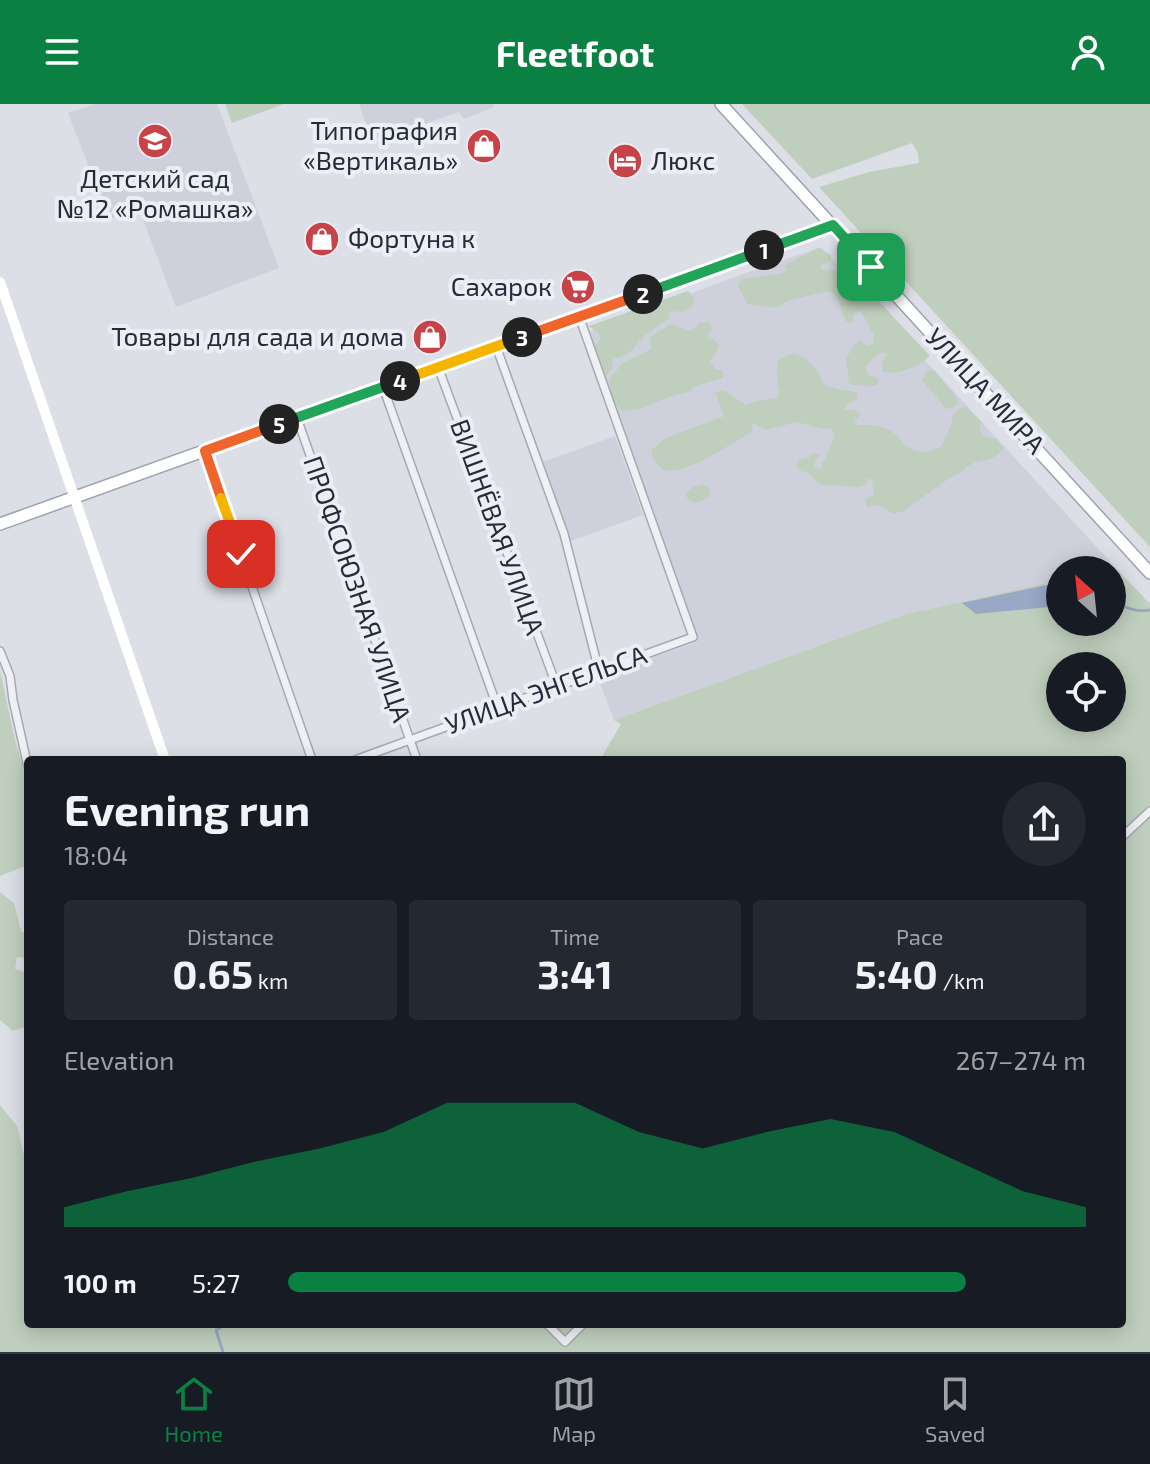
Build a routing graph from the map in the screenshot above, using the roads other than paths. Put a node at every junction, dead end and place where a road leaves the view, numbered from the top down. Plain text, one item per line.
1 (721, 104) edge
2 (833, 225) junction
3 (0, 282) edge
4 (579, 316) junction
5 (496, 346) junction
6 (438, 367) junction
7 (383, 387) junction
8 (297, 418) junction
9 (205, 451) junction
10 (75, 497) junction
11 (0, 524) edge
12 (1150, 573) edge
13 (0, 651) edge
14 (599, 671) junction
15 (557, 687) junction
16 (498, 709) junction
17 (411, 740) junction
18 (25, 756) edge
19 (164, 756) edge
20 (311, 756) edge
21 (366, 756) edge
22 (416, 756) edge
23 (1150, 811) edge
24 (1126, 833) edge
25 (551, 1328) edge
26 (579, 1328) edge

1 - 2 main road, УЛИЦА МИРА
2 - 4 main road
2 - 12 main road, УЛИЦА МИРА
3 - 10 street
4 - 5 main road
4 - 14 street, УЛИЦА ЭНГЕЛЬСА
5 - 6 main road
5 - 14 street
6 - 7 main road
6 - 15 street, ВИШНЁВАЯ УЛИЦА
7 - 8 main road
7 - 16 street
8 - 9 main road
8 - 17 street, ПРОФСОЮЗНАЯ УЛИЦА
9 - 10 main road
9 - 20 street
10 - 11 main road
10 - 19 street
13 - 18 street
14 - 15 street, УЛИЦА ЭНГЕЛЬСА
15 - 16 street, УЛИЦА ЭНГЕЛЬСА
16 - 17 street, УЛИЦА ЭНГЕЛЬСА
17 - 21 street, УЛИЦА ЭНГЕЛЬСА
17 - 22 street, ПРОФСОЮЗНАЯ УЛИЦА
23 - 24 street
25 - 26 street

